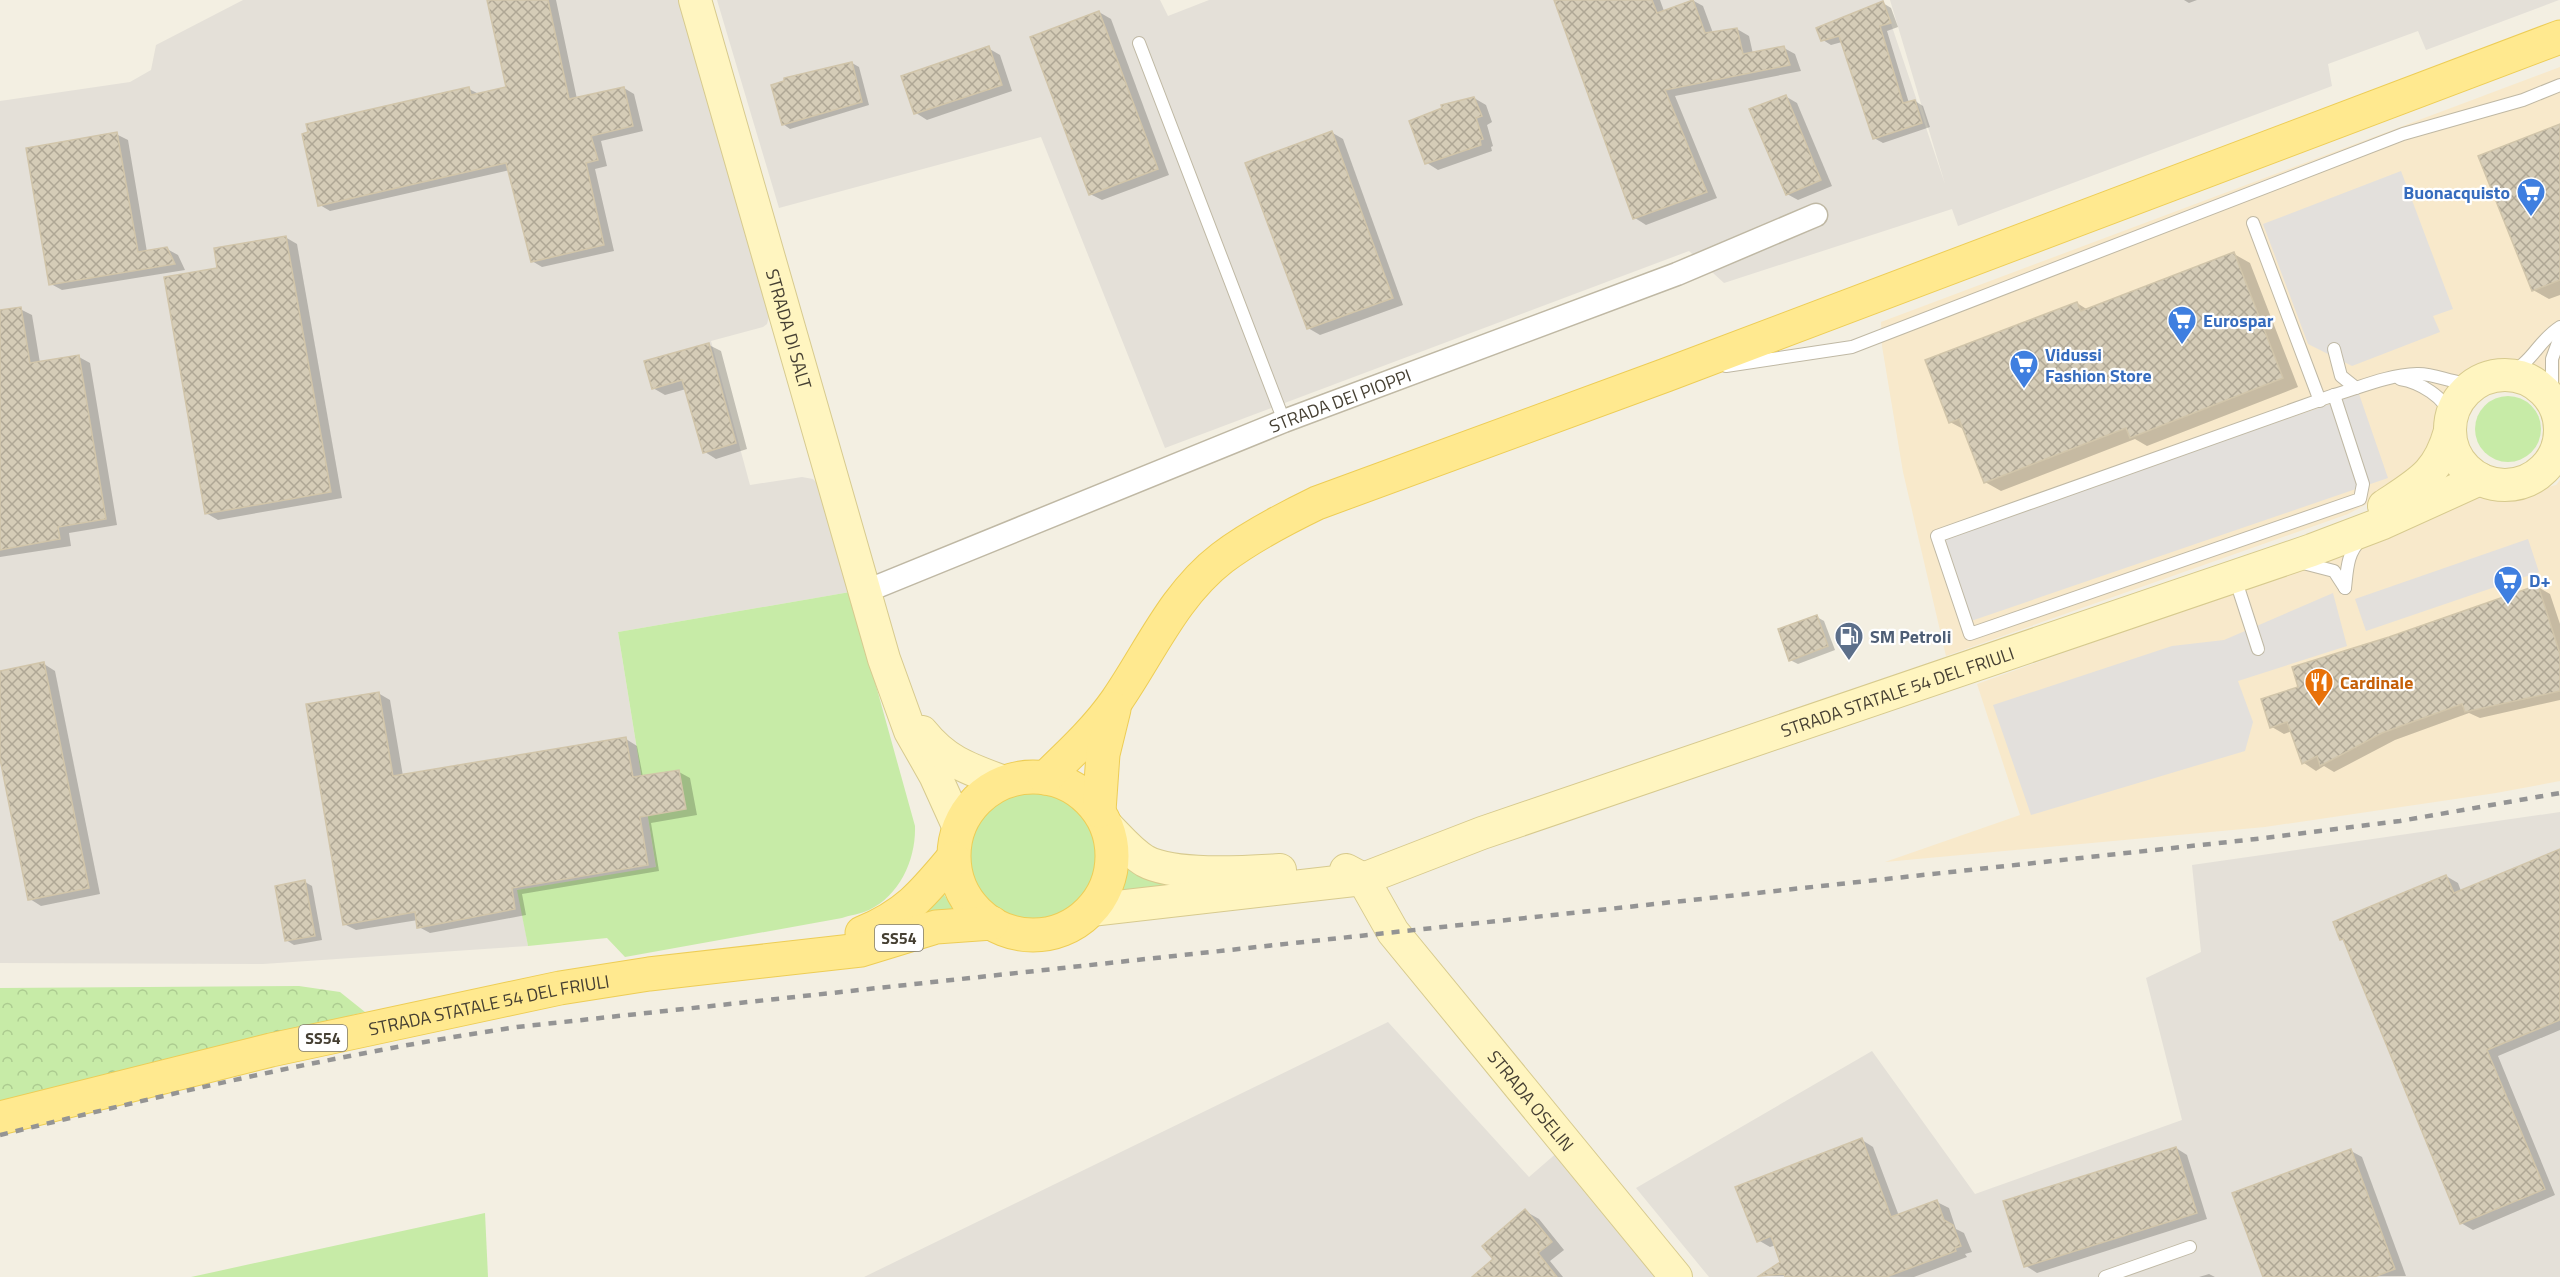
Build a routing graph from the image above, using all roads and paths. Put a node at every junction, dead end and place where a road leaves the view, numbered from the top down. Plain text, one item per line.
1 (695, 0) edge
2 (2560, 37) edge
3 (1139, 43) dead end
4 (2560, 85) edge
5 (1816, 215) dead end
6 (2253, 223) dead end
7 (2560, 327) edge
8 (2560, 337) edge
9 (2334, 349) dead end
10 (1666, 375) junction
11 (2390, 378) junction
12 (2492, 378) junction
13 (2356, 388) junction
14 (2334, 395) junction
15 (2320, 400) junction
16 (2556, 403) edge
17 (1284, 421) junction
18 (2450, 424) junction
19 (2556, 455) edge
20 (2480, 479) junction
21 (2383, 523) junction
22 (2312, 550) junction
23 (2274, 563) junction
24 (2234, 576) junction
25 (864, 592) junction
26 (2258, 649) dead end
27 (884, 659) junction
28 (1116, 701) junction
29 (1045, 778) junction
30 (1004, 782) junction
31 (1103, 819) junction
32 (1482, 833) junction
33 (956, 843) junction
34 (1310, 866) junction
35 (1363, 879) junction
36 (1142, 904) junction
37 (1091, 910) junction
38 (992, 923) junction
39 (1387, 924) junction
40 (807, 955) junction
41 (0, 1118) edge
42 (2190, 1247) dead end
43 (1676, 1277) edge
44 (2105, 1277) edge

1 - 25 street, STRADA DI SALT
2 - 10 main road
3 - 17 lane
4 - 10 lane
5 - 17 street, STRADA DEI PIOPPI
6 - 15 lane
7 - 12 lane
8 - 16 lane
9 - 13 lane
10 - 28 main road
11 - 12 lane
11 - 13 lane
11 - 18 lane
12 - 16 street
12 - 18 street, STRADA STATALE 54 DEL FRIULI / SS54
13 - 14 lane
14 - 15 lane
14 - 15 lane
16 - 19 street
17 - 25 street, STRADA DEI PIOPPI
18 - 20 street
18 - 22 street, STRADA STATALE 54 DEL FRIULI / SS54
19 - 20 street
20 - 21 street, STRADA STATALE 54 DEL FRIULI / SS54
21 - 22 street, STRADA STATALE 54 DEL FRIULI / SS54
21 - 23 lane
22 - 23 street, STRADA STATALE 54 DEL FRIULI / SS54
23 - 24 street, STRADA STATALE 54 DEL FRIULI / SS54
24 - 26 lane
24 - 32 street, STRADA STATALE 54 DEL FRIULI / SS54
25 - 27 street, STRADA DI SALT
27 - 30 street
27 - 33 street
28 - 29 main road
28 - 31 main road
29 - 30 main road, STRADA STATALE 54 DEL FRIULI / SS54
29 - 31 main road, STRADA STATALE 54 DEL FRIULI / SS54
30 - 33 main road, STRADA STATALE 54 DEL FRIULI / SS54
31 - 34 street, STRADA STATALE 54 DEL FRIULI / SS54
31 - 37 main road, STRADA STATALE 54 DEL FRIULI / SS54
32 - 34 street, STRADA STATALE 54 DEL FRIULI / SS54
32 - 35 street, STRADA STATALE 54 DEL FRIULI / SS54
32 - 39 street, STRADA STATALE 54 DEL FRIULI
33 - 38 main road, STRADA STATALE 54 DEL FRIULI / SS54
33 - 40 main road, STRADA STATALE 54 DEL FRIULI / SS54
34 - 35 street
35 - 36 street, STRADA STATALE 54 DEL FRIULI / SS54
35 - 39 street
36 - 37 street, STRADA STATALE 54 DEL FRIULI / SS54
36 - 39 street, STRADA STATALE 54 DEL FRIULI / SS54
37 - 38 main road, STRADA STATALE 54 DEL FRIULI / SS54
38 - 40 main road, STRADA STATALE 54 DEL FRIULI / SS54
39 - 43 street, STRADA OSELIN
40 - 41 main road, STRADA STATALE 54 DEL FRIULI / SS54
42 - 44 lane

